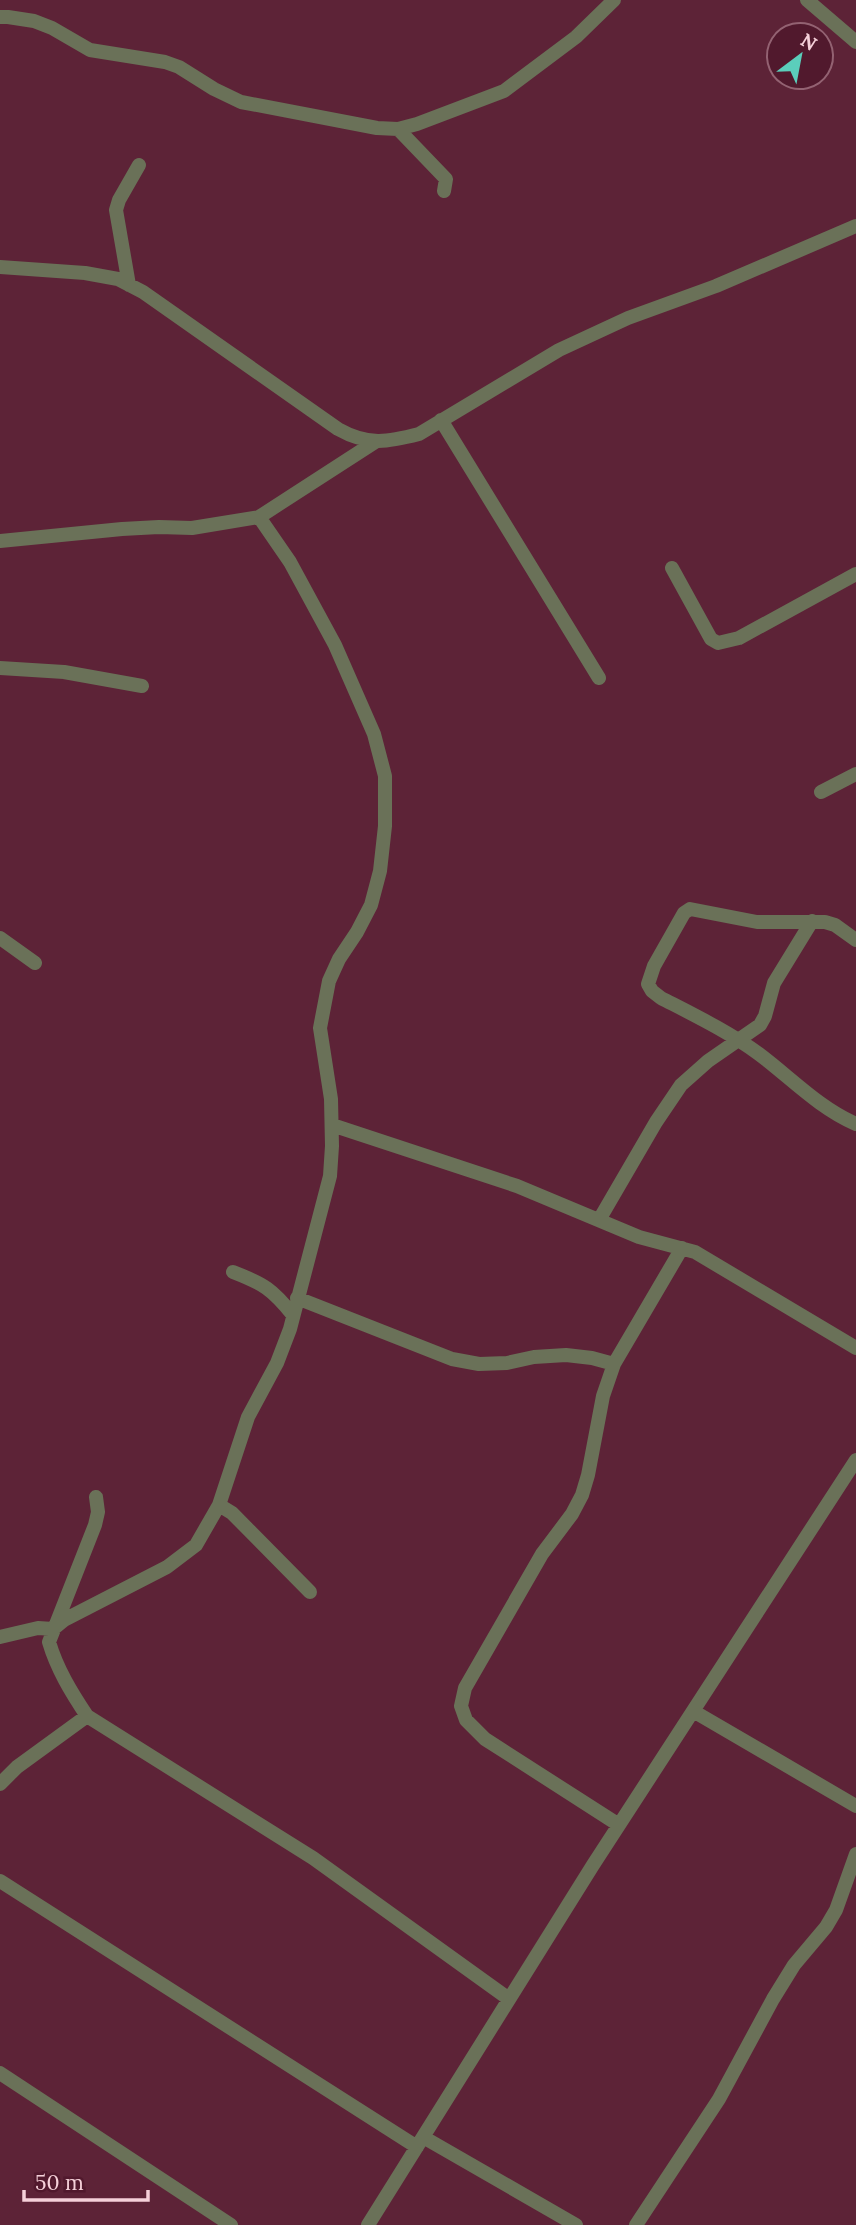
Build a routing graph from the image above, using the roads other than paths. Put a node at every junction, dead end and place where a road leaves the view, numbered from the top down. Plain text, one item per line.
1 (614, 0) edge
2 (807, 0) edge
3 (0, 17) edge
4 (856, 42) edge
5 (398, 129) junction
6 (139, 165) dead end
7 (444, 191) dead end
8 (856, 226) edge
9 (0, 267) edge
10 (129, 285) junction
11 (441, 420) junction
12 (375, 442) junction
13 (259, 517) junction
14 (0, 541) edge
15 (672, 568) dead end
16 (856, 574) edge
17 (0, 668) edge
18 (599, 678) dead end
19 (142, 686) dead end
20 (856, 774) edge
21 (821, 792) dead end
22 (812, 921) junction
23 (0, 938) edge
24 (856, 940) edge
25 (35, 963) dead end
26 (737, 1039) junction
27 (856, 1124) edge
28 (332, 1125) junction
29 (599, 1220) junction
30 (682, 1248) junction
31 (233, 1272) dead end
32 (297, 1298) junction
33 (293, 1315) junction
34 (856, 1348) edge
35 (614, 1364) junction
36 (856, 1460) edge
37 (96, 1497) dead end
38 (219, 1505) junction
39 (310, 1592) dead end
40 (53, 1629) junction
41 (0, 1637) edge
42 (693, 1711) junction
43 (87, 1716) junction
44 (0, 1784) edge
45 (856, 1806) edge
46 (619, 1825) junction
47 (856, 1854) edge
48 (0, 1881) edge
49 (509, 1999) junction
50 (0, 2073) edge
51 (420, 2142) junction
52 (231, 2225) edge
53 (368, 2225) edge
54 (576, 2225) edge
55 (636, 2225) edge

1 - 5 street
2 - 4 street
3 - 5 street
5 - 7 street
6 - 10 street
8 - 11 street
9 - 10 street
10 - 12 street
11 - 12 street
11 - 18 street
12 - 13 street
13 - 14 street
13 - 28 street
15 - 16 street
17 - 19 street
20 - 21 street
22 - 24 street
22 - 26 street
22 - 26 street
23 - 25 street
26 - 27 street
26 - 29 street
28 - 29 street
28 - 32 street
29 - 30 street
30 - 34 street
30 - 35 street
31 - 33 street
32 - 33 street
32 - 35 street
33 - 38 street
35 - 46 street
36 - 42 street
37 - 40 street
38 - 39 street
38 - 40 street
40 - 41 street
40 - 43 street
42 - 45 street
42 - 46 street
43 - 44 street
43 - 49 street
46 - 49 street
47 - 55 street
48 - 51 street
49 - 51 street
50 - 52 street
51 - 53 street
51 - 54 street

